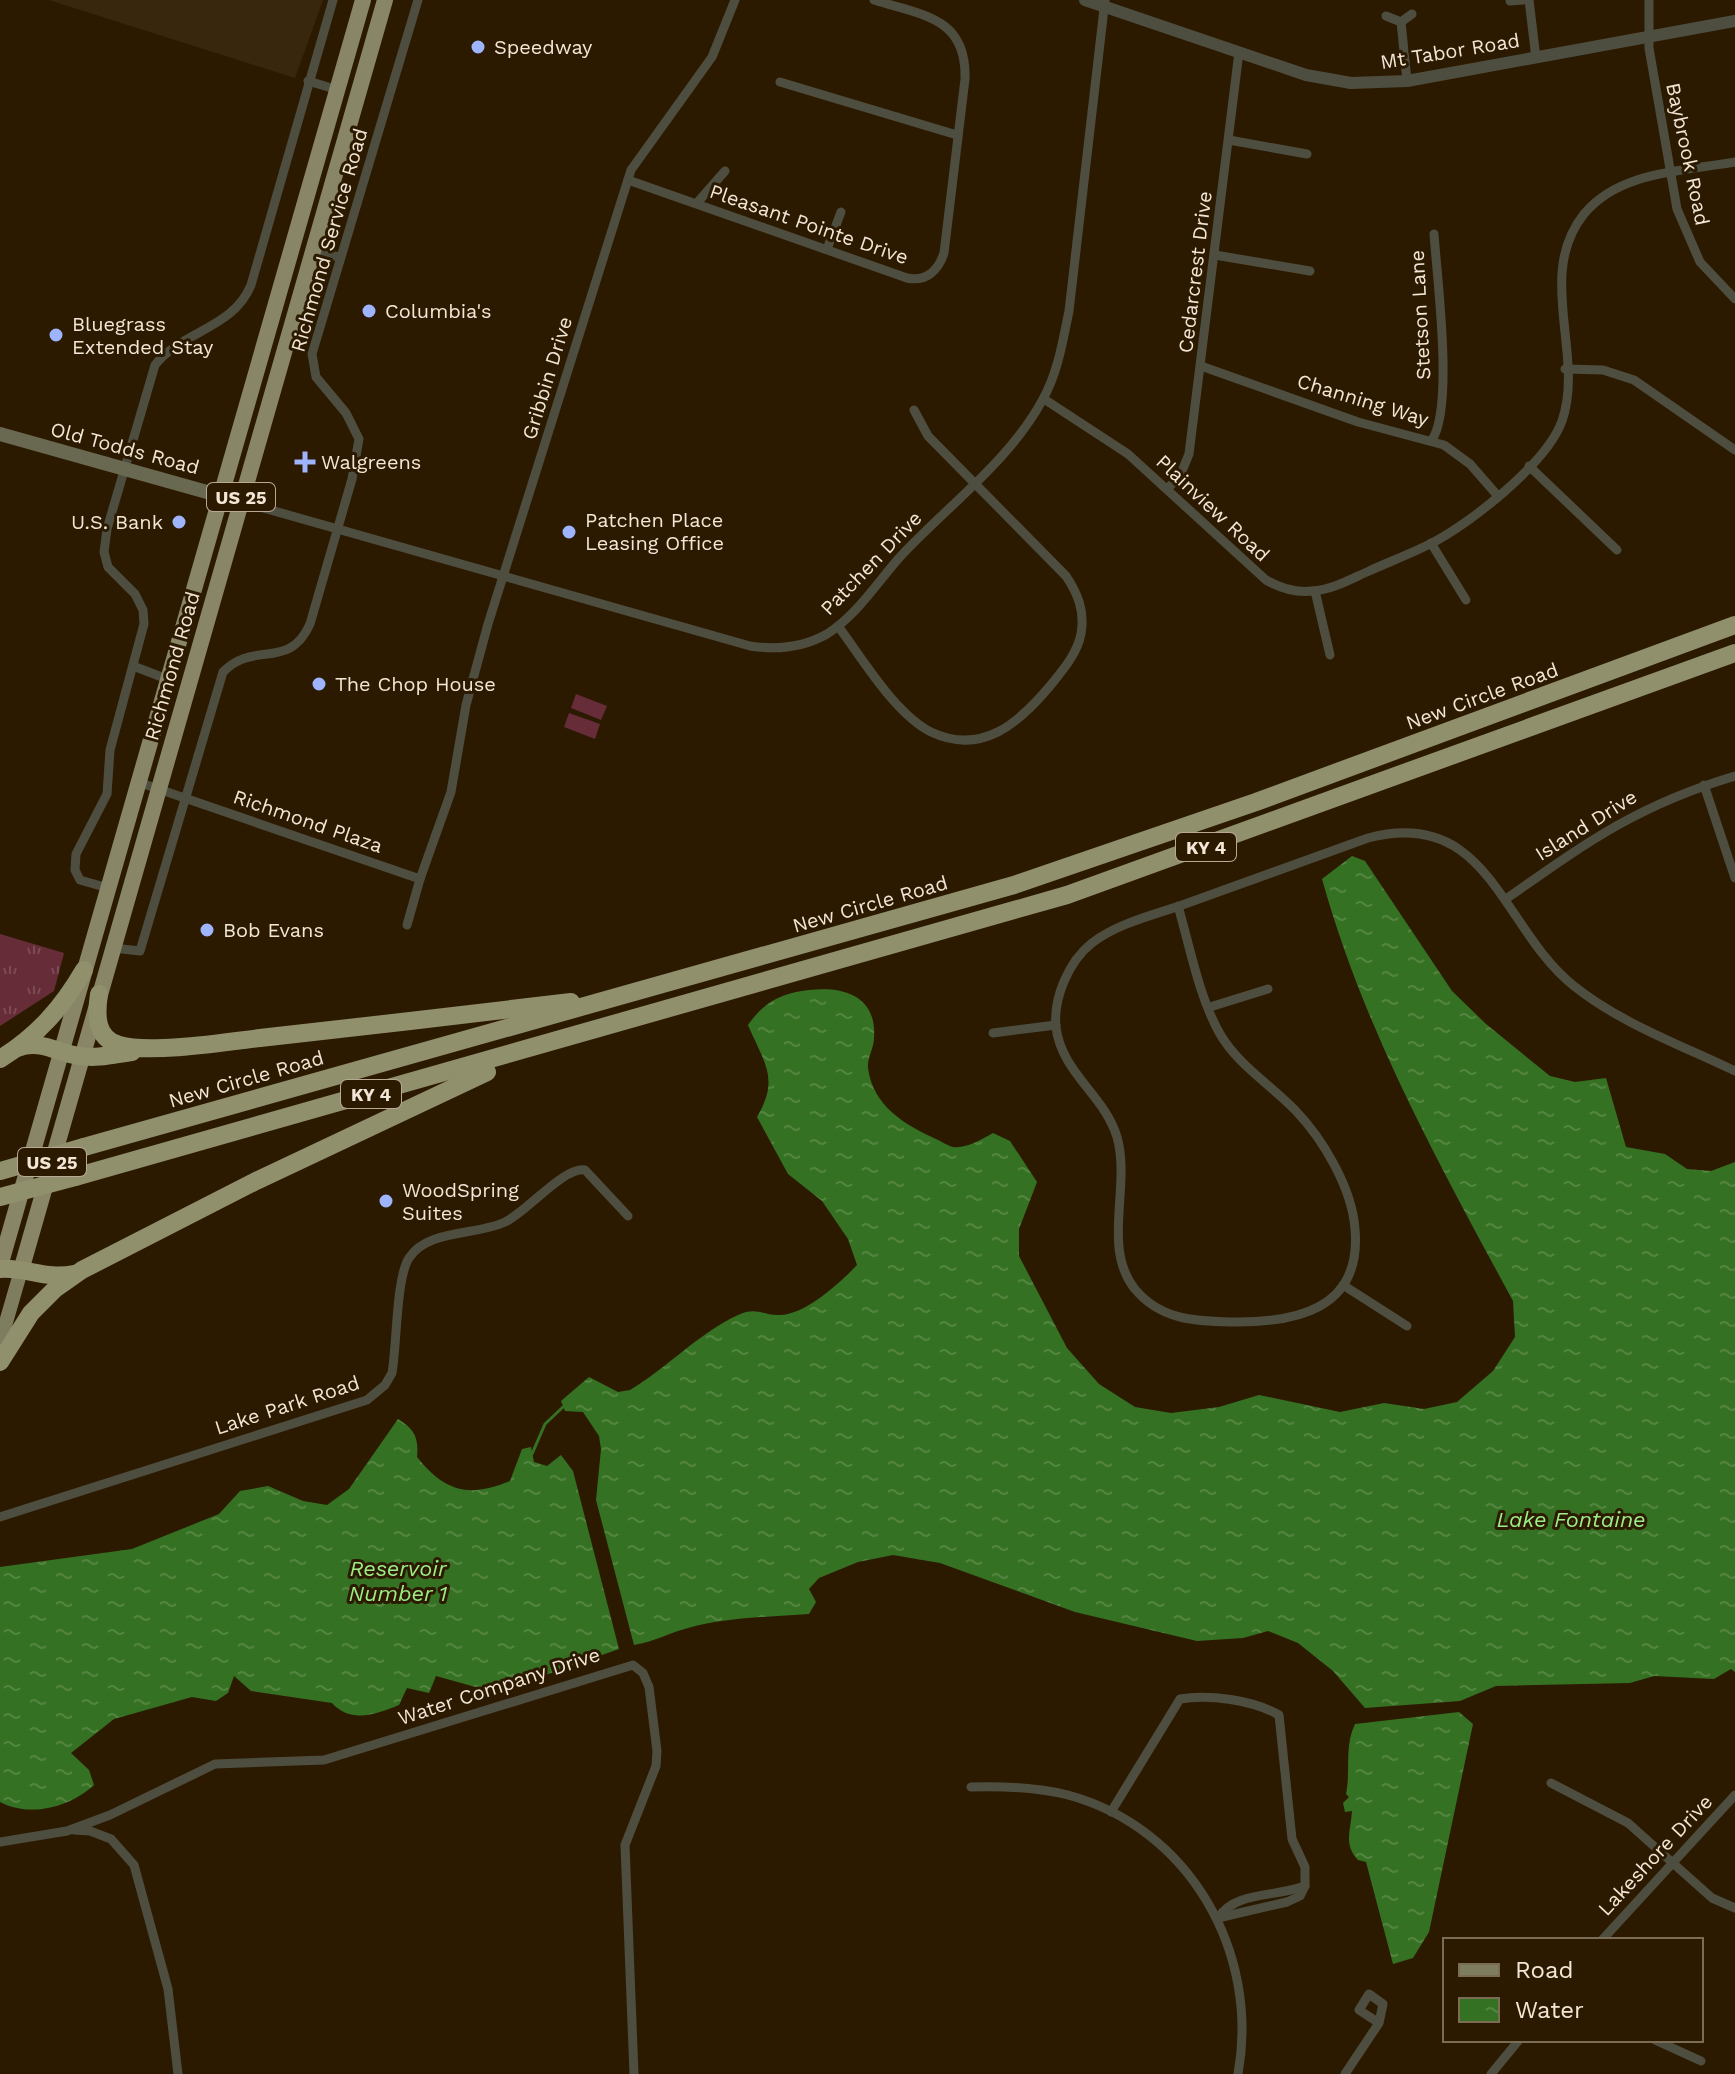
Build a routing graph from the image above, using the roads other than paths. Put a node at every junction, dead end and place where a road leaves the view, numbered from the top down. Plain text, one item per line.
1 (333, 0) edge
2 (363, 0) edge
3 (385, 0) edge
4 (418, 0) edge
5 (735, 0) edge
6 (874, 0) edge
7 (1085, 0) edge
8 (1523, 0) edge
9 (1529, 0) edge
10 (1649, 0) edge
11 (1510, 1) edge
12 (1105, 3) edge
13 (1412, 14) dead end
14 (1386, 16) dead end
15 (1735, 21) edge
16 (1401, 22) junction
17 (1648, 35) junction
18 (1239, 52) junction
19 (1536, 58) junction
20 (308, 81) junction
21 (1407, 81) junction
22 (780, 82) dead end
23 (335, 89) junction
24 (957, 135) junction
25 (1229, 140) junction
26 (1307, 154) dead end
27 (1735, 162) edge
28 (725, 171) dead end
29 (1670, 173) junction
30 (628, 180) junction
31 (697, 203) junction
32 (841, 212) dead end
33 (1434, 234) dead end
34 (827, 249) junction
35 (311, 252) junction
36 (1215, 255) junction
37 (340, 257) junction
38 (1310, 271) dead end
39 (1735, 299) edge
40 (1201, 366) junction
41 (1565, 369) junction
42 (1044, 399) junction
43 (914, 410) dead end
44 (0, 434) edge
45 (1432, 440) junction
46 (1735, 450) edge
47 (1529, 466) junction
48 (125, 469) junction
49 (973, 482) junction
50 (1167, 489) junction
51 (220, 494) junction
52 (1497, 495) junction
53 (239, 501) junction
54 (336, 528) junction
55 (1431, 543) junction
56 (1617, 550) dead end
57 (504, 575) junction
58 (1315, 591) junction
59 (1466, 600) dead end
60 (1735, 625) edge
61 (838, 626) junction
62 (1735, 653) edge
63 (1330, 655) dead end
64 (133, 666) junction
65 (167, 679) junction
66 (1735, 776) edge
67 (138, 782) junction
68 (1704, 785) junction
69 (158, 789) junction
70 (185, 798) junction
71 (1735, 878) edge
72 (420, 879) junction
73 (108, 888) junction
74 (1506, 899) junction
75 (1178, 906) junction
76 (407, 925) dead end
77 (113, 948) junction
78 (84, 970) junction
79 (676, 983) junction
80 (1268, 989) dead end
81 (99, 994) junction
82 (1210, 1007) junction
83 (667, 1010) junction
84 (1056, 1025) junction
85 (993, 1033) dead end
86 (187, 1045) junction
87 (17, 1048) junction
88 (61, 1052) junction
89 (82, 1057) junction
90 (0, 1059) edge
91 (1735, 1071) edge
92 (0, 1171) edge
93 (0, 1197) edge
94 (628, 1216) dead end
95 (22, 1267) junction
96 (0, 1268) edge
97 (77, 1273) junction
98 (1343, 1285) junction
99 (1407, 1326) dead end
100 (0, 1343) edge
101 (0, 1362) edge
102 (0, 1517) edge
103 (1551, 1783) dead end
104 (971, 1787) dead end
105 (1735, 1795) edge
106 (1111, 1812) junction
107 (67, 1831) junction
108 (0, 1842) edge
109 (1671, 1863) junction
110 (1735, 1908) edge
111 (1218, 1918) junction
112 (1604, 1938) edge
113 (1379, 2023) dead end
114 (1517, 2042) edge
115 (1659, 2042) edge
116 (1701, 2061) dead end
117 (178, 2074) edge
118 (634, 2074) edge
119 (1238, 2074) edge
120 (1345, 2074) edge
121 (1491, 2074) edge

1 - 20 street
2 - 23 highway, Richmond Road / US 25
3 - 35 highway, Richmond Road / US 25
4 - 37 street, Richmond Service Road
5 - 30 street, Gribbin Drive
6 - 24 street, Pleasant Pointe Drive
7 - 12 street, Mt Tabor Road
8 - 11 street
9 - 19 street
10 - 17 street, Baybrook Road
12 - 18 street, Mt Tabor Road
12 - 42 street, Patchen Drive
13 - 16 street
14 - 16 street
15 - 17 street, Mt Tabor Road
16 - 21 street
17 - 19 street, Mt Tabor Road
17 - 29 street, Baybrook Road
18 - 21 street, Mt Tabor Road
18 - 25 street, Cedarcrest Drive
19 - 21 street, Mt Tabor Road
20 - 23 street
20 - 48 street
22 - 24 street
23 - 51 highway, Richmond Road / US 25
24 - 34 street, Pleasant Pointe Drive
25 - 26 street
25 - 36 street, Cedarcrest Drive
27 - 29 street
28 - 31 street
29 - 39 street, Baybrook Road
29 - 41 street
30 - 31 street, Pleasant Pointe Drive
30 - 57 street, Gribbin Drive
31 - 34 street, Pleasant Pointe Drive
32 - 34 street
33 - 45 street, Stetson Lane
35 - 37 street
35 - 53 highway, Richmond Road / US 25
36 - 38 street
36 - 40 street, Cedarcrest Drive
37 - 54 street, Richmond Service Road
40 - 45 street, Channing Way
40 - 50 street, Cedarcrest Drive
41 - 46 street
41 - 47 street
42 - 49 street, Patchen Drive
42 - 50 street, Plainview Road
43 - 49 street
44 - 48 main road, Old Todds Road
45 - 52 street, Channing Way
47 - 52 street
47 - 56 street
48 - 51 main road, Old Todds Road
48 - 64 street
49 - 61 street, Patchen Drive
49 - 61 street
50 - 58 street, Plainview Road
51 - 53 main road, Old Todds Road
51 - 65 highway, Richmond Road / US 25
52 - 55 street
53 - 54 street, Patchen Drive
53 - 69 highway, Richmond Road / US 25
54 - 57 street, Patchen Drive
54 - 70 street, Richmond Service Road
55 - 58 street
55 - 59 street
57 - 61 street, Patchen Drive
57 - 72 street, Gribbin Drive
58 - 63 street
60 - 79 highway, New Circle Road / KY 4
62 - 83 highway, KY 4
64 - 65 street
64 - 73 street
65 - 67 highway, Richmond Road / US 25
66 - 68 street, Island Drive
67 - 69 street, Richmond Plaza
67 - 73 highway, Richmond Road / US 25
68 - 71 street
68 - 74 street, Island Drive
69 - 70 street, Richmond Plaza
69 - 77 highway, Richmond Road / US 25
70 - 72 street, Richmond Plaza
70 - 77 street, Richmond Service Road
72 - 76 street
73 - 78 highway, Richmond Road / US 25
74 - 75 street
74 - 91 street
75 - 82 street
75 - 84 street
77 - 81 highway, Richmond Road / US 25
78 - 87 highway
78 - 88 highway, Richmond Road / US 25
79 - 86 highway
79 - 92 highway, New Circle Road / KY 4, bridge
80 - 82 street
81 - 86 highway
81 - 89 highway, Richmond Road / US 25
82 - 98 street
83 - 93 highway, KY 4, bridge
83 - 97 highway
84 - 85 street
84 - 98 street
86 - 89 highway
87 - 88 highway
87 - 90 highway
88 - 89 highway
88 - 96 highway, Richmond Road / US 25
89 - 95 highway, Richmond Road / US 25
94 - 102 street, Lake Park Road
95 - 96 highway
95 - 97 highway
95 - 100 main road, Richmond Road / US 25
97 - 101 highway
98 - 99 street
103 - 109 street
104 - 106 street
105 - 109 street, Lakeshore Drive
106 - 111 street
106 - 111 street
107 - 108 street, Water Company Drive
107 - 117 street, Water Company Drive
107 - 118 street, Water Company Drive
109 - 110 street
109 - 112 street, Lakeshore Drive
111 - 119 street
113 - 120 street
114 - 121 street
115 - 116 street

